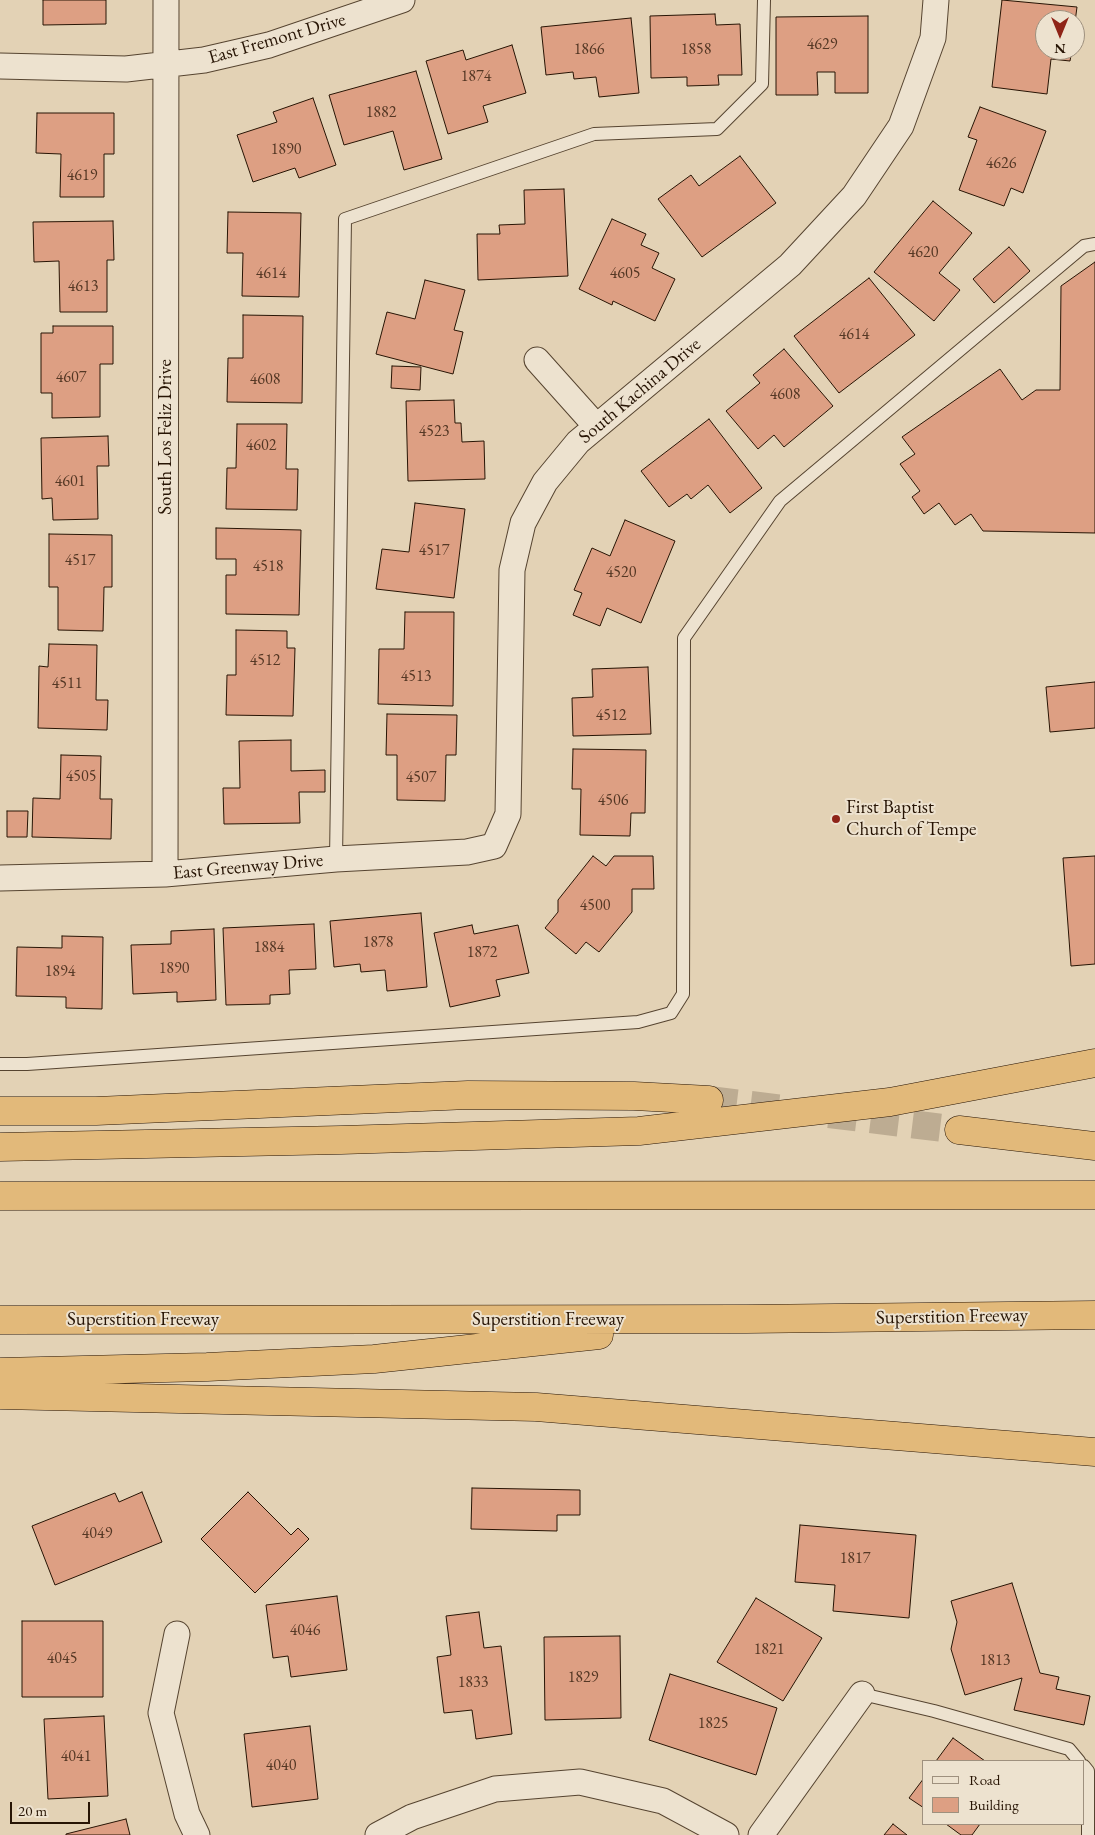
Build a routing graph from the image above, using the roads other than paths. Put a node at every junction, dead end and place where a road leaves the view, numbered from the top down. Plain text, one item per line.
1 (166, 0) edge
2 (764, 0) edge
3 (936, 0) edge
4 (398, 1) edge
5 (167, 65) junction
6 (0, 66) edge
7 (1095, 244) edge
8 (537, 360) dead end
9 (596, 426) junction
10 (494, 846) joint
11 (336, 859) junction
12 (165, 874) junction
13 (0, 878) edge
14 (1095, 1063) edge
15 (0, 1064) edge
16 (709, 1100) tunnel mouth
17 (0, 1111) edge
18 (959, 1130) tunnel mouth
19 (1095, 1146) edge
20 (0, 1147) edge
21 (0, 1196) edge
22 (1095, 1196) edge
23 (1095, 1316) edge
24 (748, 1319) junction
25 (0, 1320) edge
26 (0, 1372) edge
27 (0, 1395) edge
28 (1095, 1452) edge
29 (177, 1634) dead end
30 (862, 1694) joint
31 (1078, 1760) edge
32 (1085, 1767) edge
33 (197, 1835) edge
34 (378, 1835) edge
35 (726, 1835) edge
36 (761, 1835) edge
37 (1088, 1835) edge

1 - 5 street, South Los Feliz Drive
2 - 11 lane
3 - 9 street, South Kachina Drive
4 - 5 street, East Fremont Drive
5 - 6 street, East Fremont Drive
5 - 12 street, South Los Feliz Drive
7 - 15 lane
8 - 9 street
9 - 10 street, South Kachina Drive
10 - 11 street, East Greenway Drive
11 - 12 street, East Greenway Drive
12 - 13 street, East Greenway Drive
14 - 20 highway
16 - 17 highway
18 - 19 highway
21 - 22 highway
23 - 24 highway, Superstition Freeway
24 - 25 highway, Superstition Freeway
24 - 26 highway
27 - 28 highway
29 - 33 street
30 - 31 lane
30 - 36 street
32 - 37 lane
34 - 35 street

